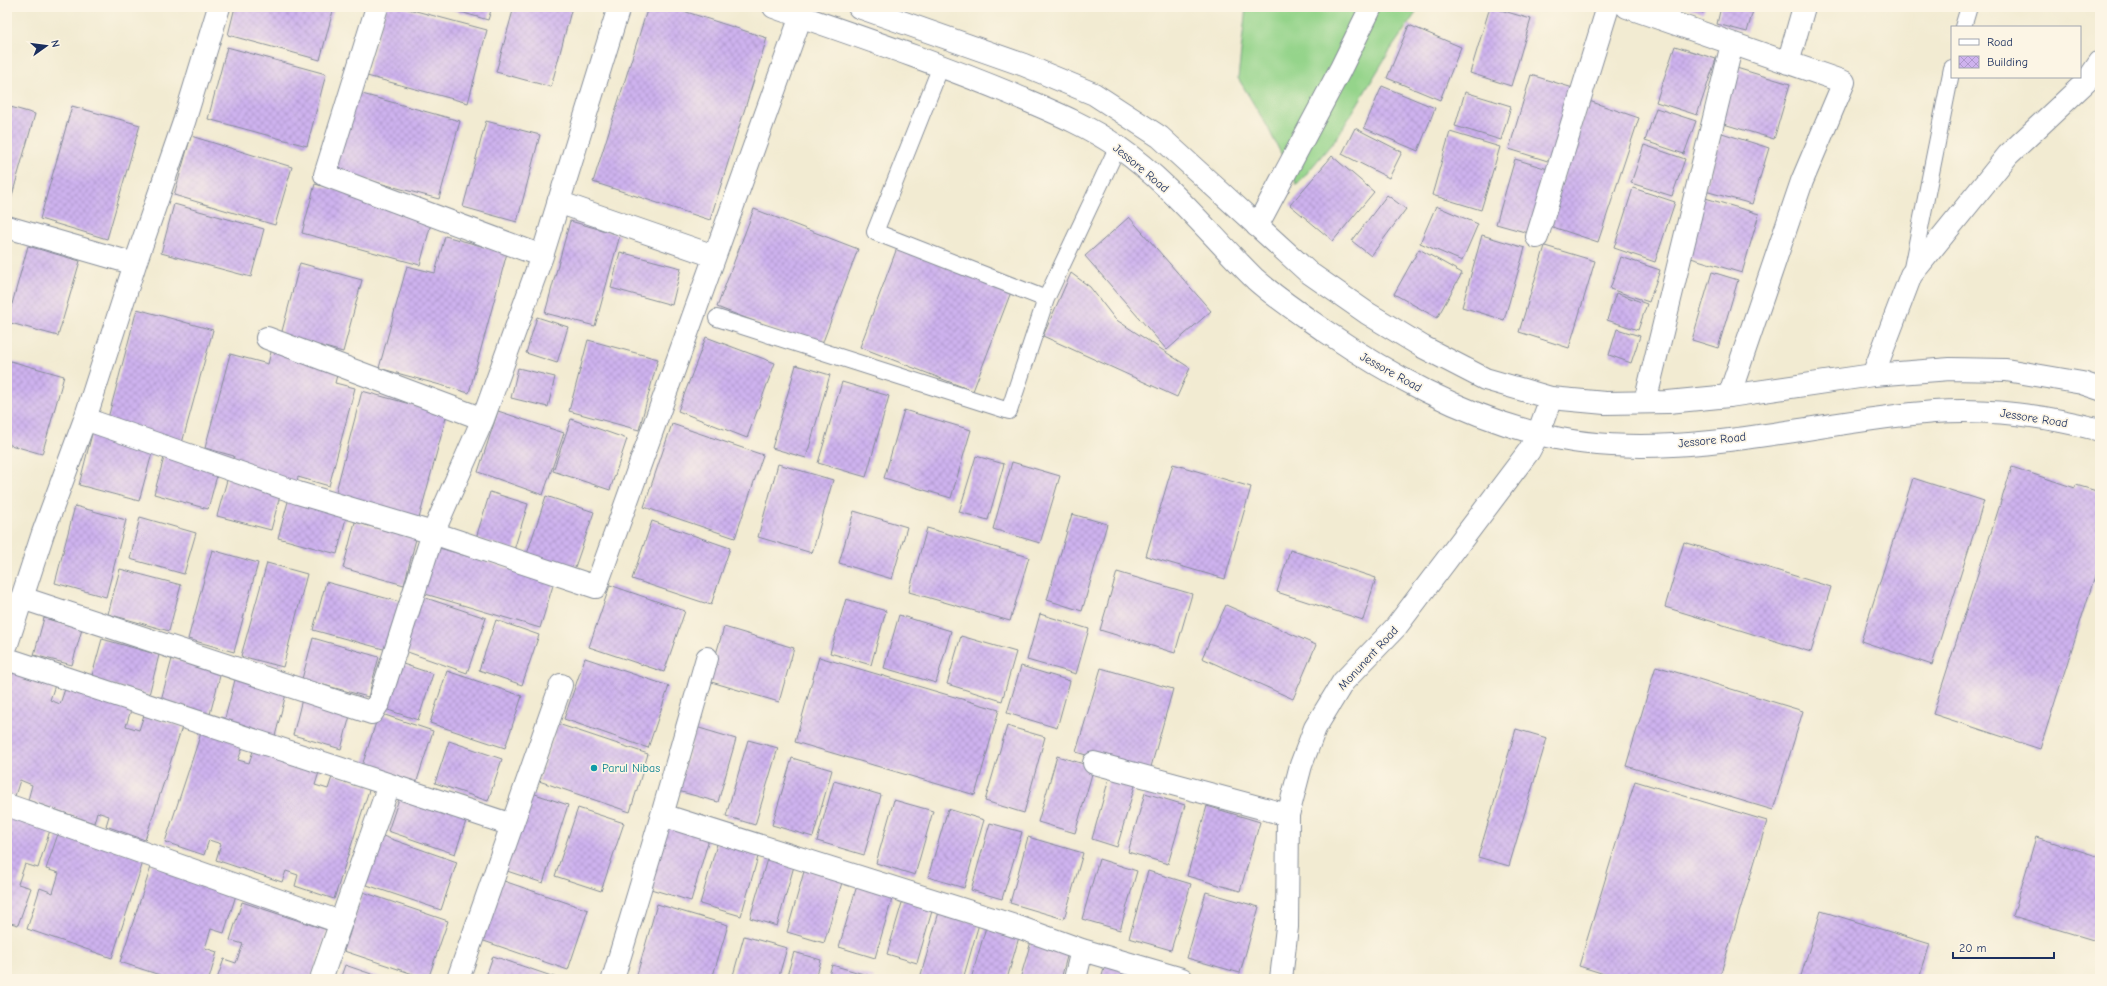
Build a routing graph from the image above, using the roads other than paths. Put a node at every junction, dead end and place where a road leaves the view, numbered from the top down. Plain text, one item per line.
1 (219, 7) edge
2 (377, 7) edge
3 (619, 7) edge
4 (774, 7) edge
5 (859, 7) edge
6 (1371, 7) edge
7 (1608, 7) edge
8 (1627, 7) edge
9 (1804, 7) edge
10 (1969, 7) edge
11 (801, 16) junction
12 (1963, 26) edge
13 (1732, 44) junction
14 (2100, 62) edge
15 (1788, 63) junction
16 (941, 66) junction
17 (1951, 73) edge
18 (1118, 146) junction
19 (558, 202) junction
20 (1257, 226) junction
21 (7, 227) edge
22 (1537, 237) dead end
23 (542, 256) junction
24 (714, 256) junction
25 (134, 264) junction
26 (1911, 275) junction
27 (1046, 299) junction
28 (717, 318) dead end
29 (267, 338) dead end
30 (1873, 375) junction
31 (2100, 389) edge
32 (1728, 396) junction
33 (1551, 398) junction
34 (1645, 402) junction
35 (483, 418) junction
36 (85, 419) junction
37 (2100, 430) edge
38 (1538, 434) junction
39 (433, 533) junction
40 (22, 598) junction
41 (7, 644) edge
42 (707, 658) dead end
43 (7, 659) edge
44 (561, 685) dead end
45 (1094, 763) dead end
46 (389, 785) junction
47 (7, 805) edge
48 (662, 815) junction
49 (1288, 815) junction
50 (512, 825) junction
51 (340, 922) junction
52 (1082, 950) junction
53 (321, 979) edge
54 (458, 979) edge
55 (612, 979) edge
56 (1075, 979) edge
57 (1182, 979) edge
58 (1281, 979) edge

1 - 25 street
2 - 23 street
3 - 19 street
4 - 11 street, Jessore Road
5 - 20 street
6 - 20 street
7 - 22 street
8 - 13 street
9 - 15 street
10 - 12 lane
11 - 16 street, Jessore Road
11 - 24 street
13 - 15 street
13 - 34 street
14 - 26 street
15 - 32 street
16 - 18 street, Jessore Road
16 - 27 lane
17 - 26 lane
18 - 27 lane
18 - 38 street, Jessore Road
19 - 23 street
19 - 24 street
20 - 33 street
21 - 25 street
23 - 35 street
24 - 39 street
25 - 36 street
26 - 30 street
27 - 28 lane
29 - 35 street
30 - 31 street
30 - 32 street
32 - 34 street
33 - 34 street
33 - 38 street, Monunent Road
35 - 39 street
36 - 39 street
36 - 40 street
37 - 38 street, Jessore Road
38 - 49 street, Monunent Road
39 - 40 street
40 - 41 street
42 - 48 street
43 - 46 street
44 - 50 street
45 - 49 street
46 - 50 street
46 - 51 street
47 - 51 street
48 - 52 street
48 - 55 street
49 - 58 street, Monunent Road
50 - 54 street
51 - 53 street
52 - 56 street
52 - 57 street

